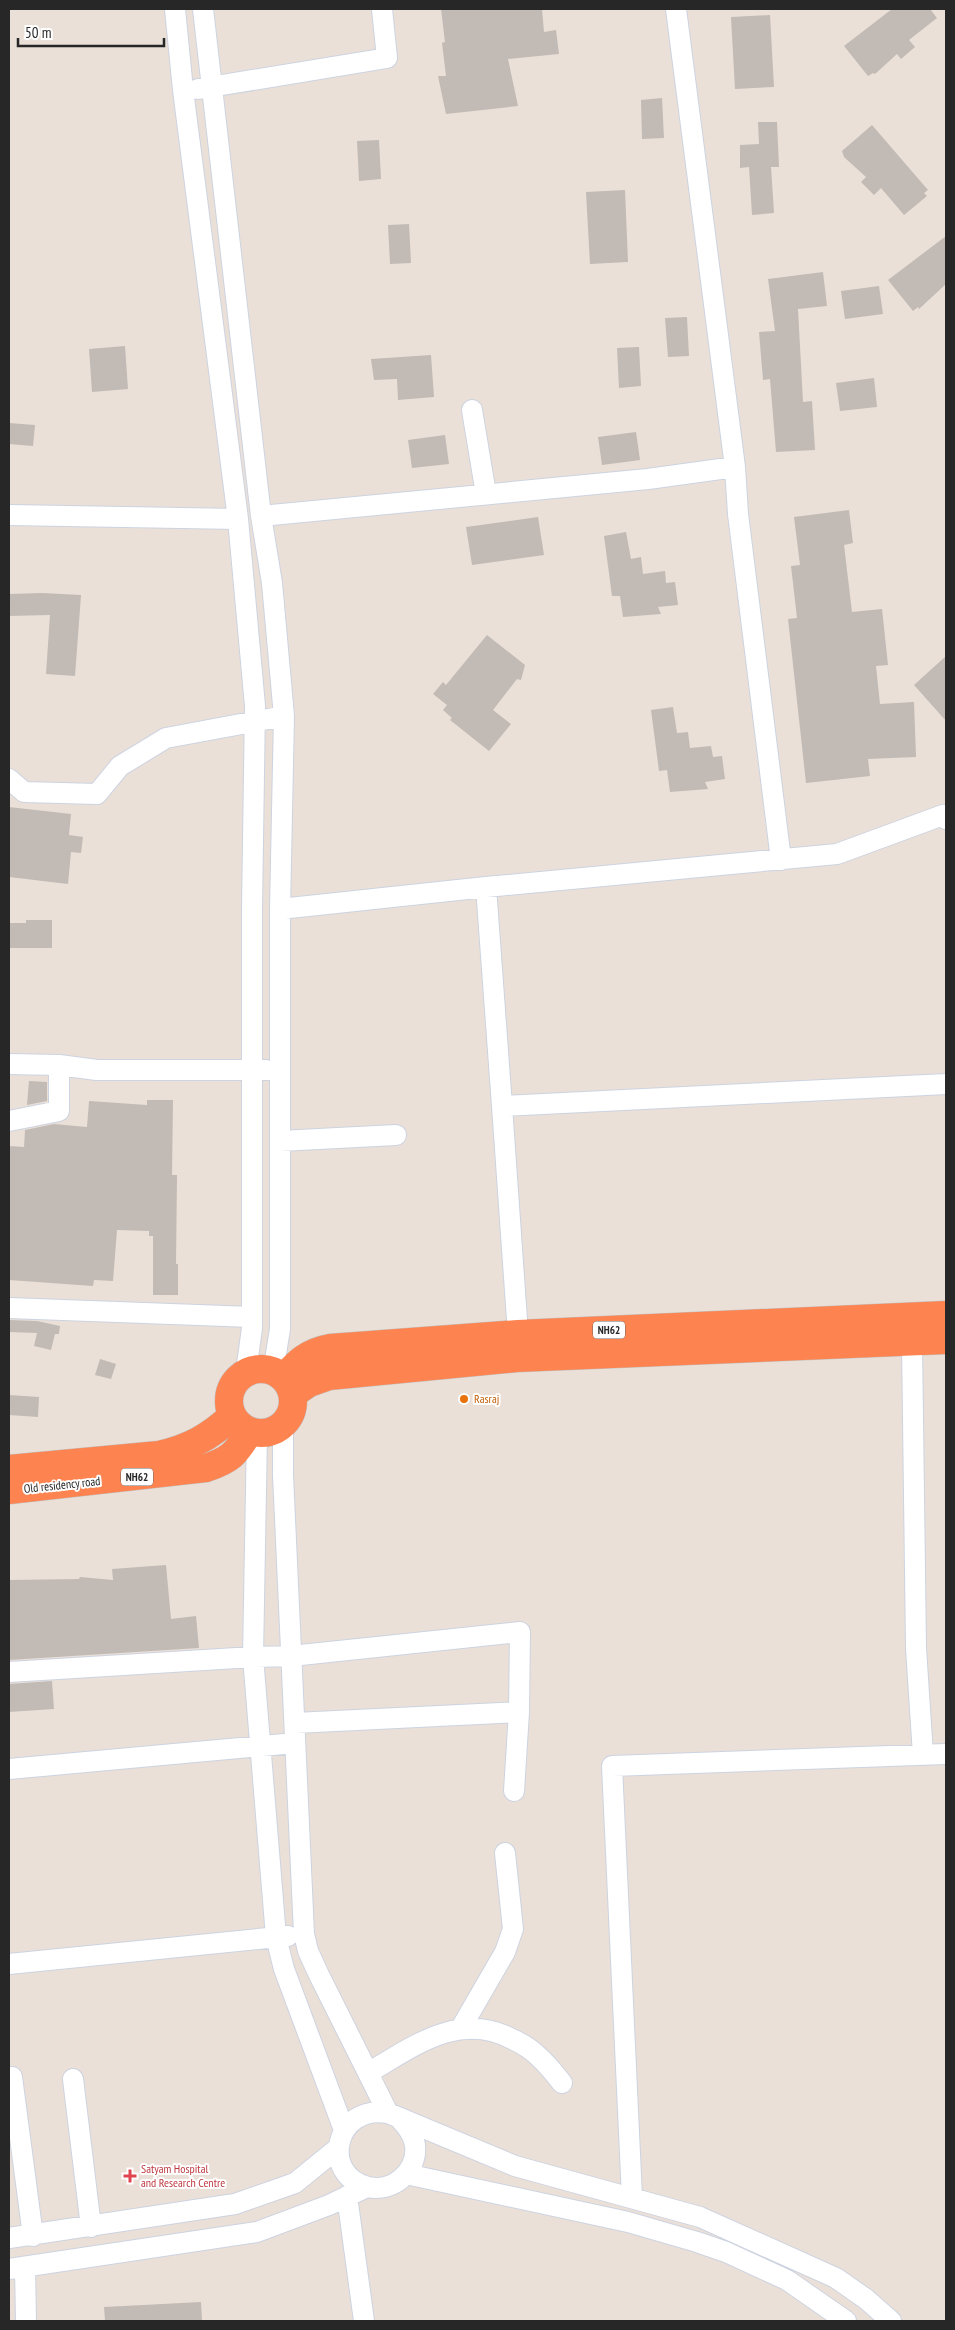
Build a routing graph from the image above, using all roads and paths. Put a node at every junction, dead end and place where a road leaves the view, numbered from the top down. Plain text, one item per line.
1 (175, 9) edge
2 (203, 9) edge
3 (382, 9) edge
4 (676, 9) edge
5 (211, 88) junction
6 (183, 90) junction
7 (472, 410) dead end
8 (735, 467) junction
9 (486, 494) junction
10 (9, 514) edge
11 (261, 516) junction
12 (238, 519) junction
13 (284, 716) junction
14 (255, 722) junction
15 (9, 778) edge
16 (945, 816) edge
17 (781, 860) junction
18 (486, 887) junction
19 (280, 909) junction
20 (9, 1064) edge
21 (59, 1065) junction
22 (253, 1070) junction
23 (280, 1070) junction
24 (946, 1084) edge
25 (502, 1106) junction
26 (9, 1121) edge
27 (396, 1135) dead end
28 (280, 1141) junction
29 (9, 1308) edge
30 (946, 1315) edge
31 (252, 1317) junction
32 (518, 1334) junction
33 (946, 1340) edge
34 (912, 1342) junction
35 (246, 1372) junction
36 (283, 1381) junction
37 (283, 1426) junction
38 (246, 1427) junction
39 (9, 1469) edge
40 (9, 1490) edge
41 (253, 1656) junction
42 (291, 1656) junction
43 (9, 1672) edge
44 (519, 1712) junction
45 (295, 1723) junction
46 (296, 1743) junction
47 (259, 1746) junction
48 (946, 1754) edge
49 (923, 1755) junction
50 (9, 1769) edge
51 (514, 1791) dead end
52 (505, 1853) dead end
53 (304, 1934) junction
54 (276, 1937) junction
55 (9, 1964) edge
56 (460, 2028) junction
57 (368, 2073) junction
58 (12, 2077) dead end
59 (73, 2079) dead end
60 (562, 2083) dead end
61 (394, 2116) junction
62 (341, 2139) junction
63 (406, 2174) junction
64 (368, 2187) junction
65 (347, 2196) junction
66 (632, 2197) junction
67 (91, 2226) junction
68 (33, 2236) junction
69 (9, 2238) edge
70 (17, 2268) edge
71 (26, 2321) edge
72 (364, 2321) edge
73 (846, 2321) edge
74 (891, 2321) edge

1 - 6 street
2 - 5 street
3 - 5 street
4 - 8 street
5 - 6 street
5 - 11 street
6 - 12 street
7 - 9 street
8 - 9 street
8 - 17 street
9 - 11 street
10 - 12 street
11 - 13 street
12 - 14 street
13 - 14 street
13 - 19 street
14 - 15 street
14 - 22 street
16 - 17 street
17 - 18 street
18 - 19 street
18 - 25 street
19 - 23 street
20 - 21 street
21 - 22 street
21 - 26 street
22 - 23 street
22 - 31 street
23 - 28 street
24 - 25 street
25 - 32 street
27 - 28 street
28 - 36 street
29 - 31 street
30 - 32 highway, NH62
31 - 35 street
32 - 36 highway, NH62
33 - 34 highway, NH62
34 - 36 highway, NH62
34 - 49 street
35 - 36 highway
35 - 38 highway
36 - 37 highway
37 - 38 highway, NH62
37 - 42 street
38 - 39 highway, Old residency road / NH62
38 - 40 highway, Old residency road / NH62
38 - 41 street
41 - 42 street
41 - 43 street
41 - 47 street
42 - 44 street
42 - 45 street
44 - 45 street
44 - 51 street
45 - 46 street
46 - 47 street
46 - 53 street
47 - 50 street
47 - 54 street
48 - 49 street
49 - 66 street
52 - 56 street
53 - 54 street
53 - 57 street
54 - 55 street
54 - 62 street
56 - 57 street
56 - 60 street
57 - 61 street
58 - 68 street
59 - 67 street
61 - 62 street
61 - 63 street
61 - 66 street
62 - 64 street
62 - 67 street
63 - 64 street
63 - 73 street
64 - 65 street
65 - 70 street
65 - 72 street
66 - 74 street
67 - 68 street
68 - 69 street
70 - 71 street

